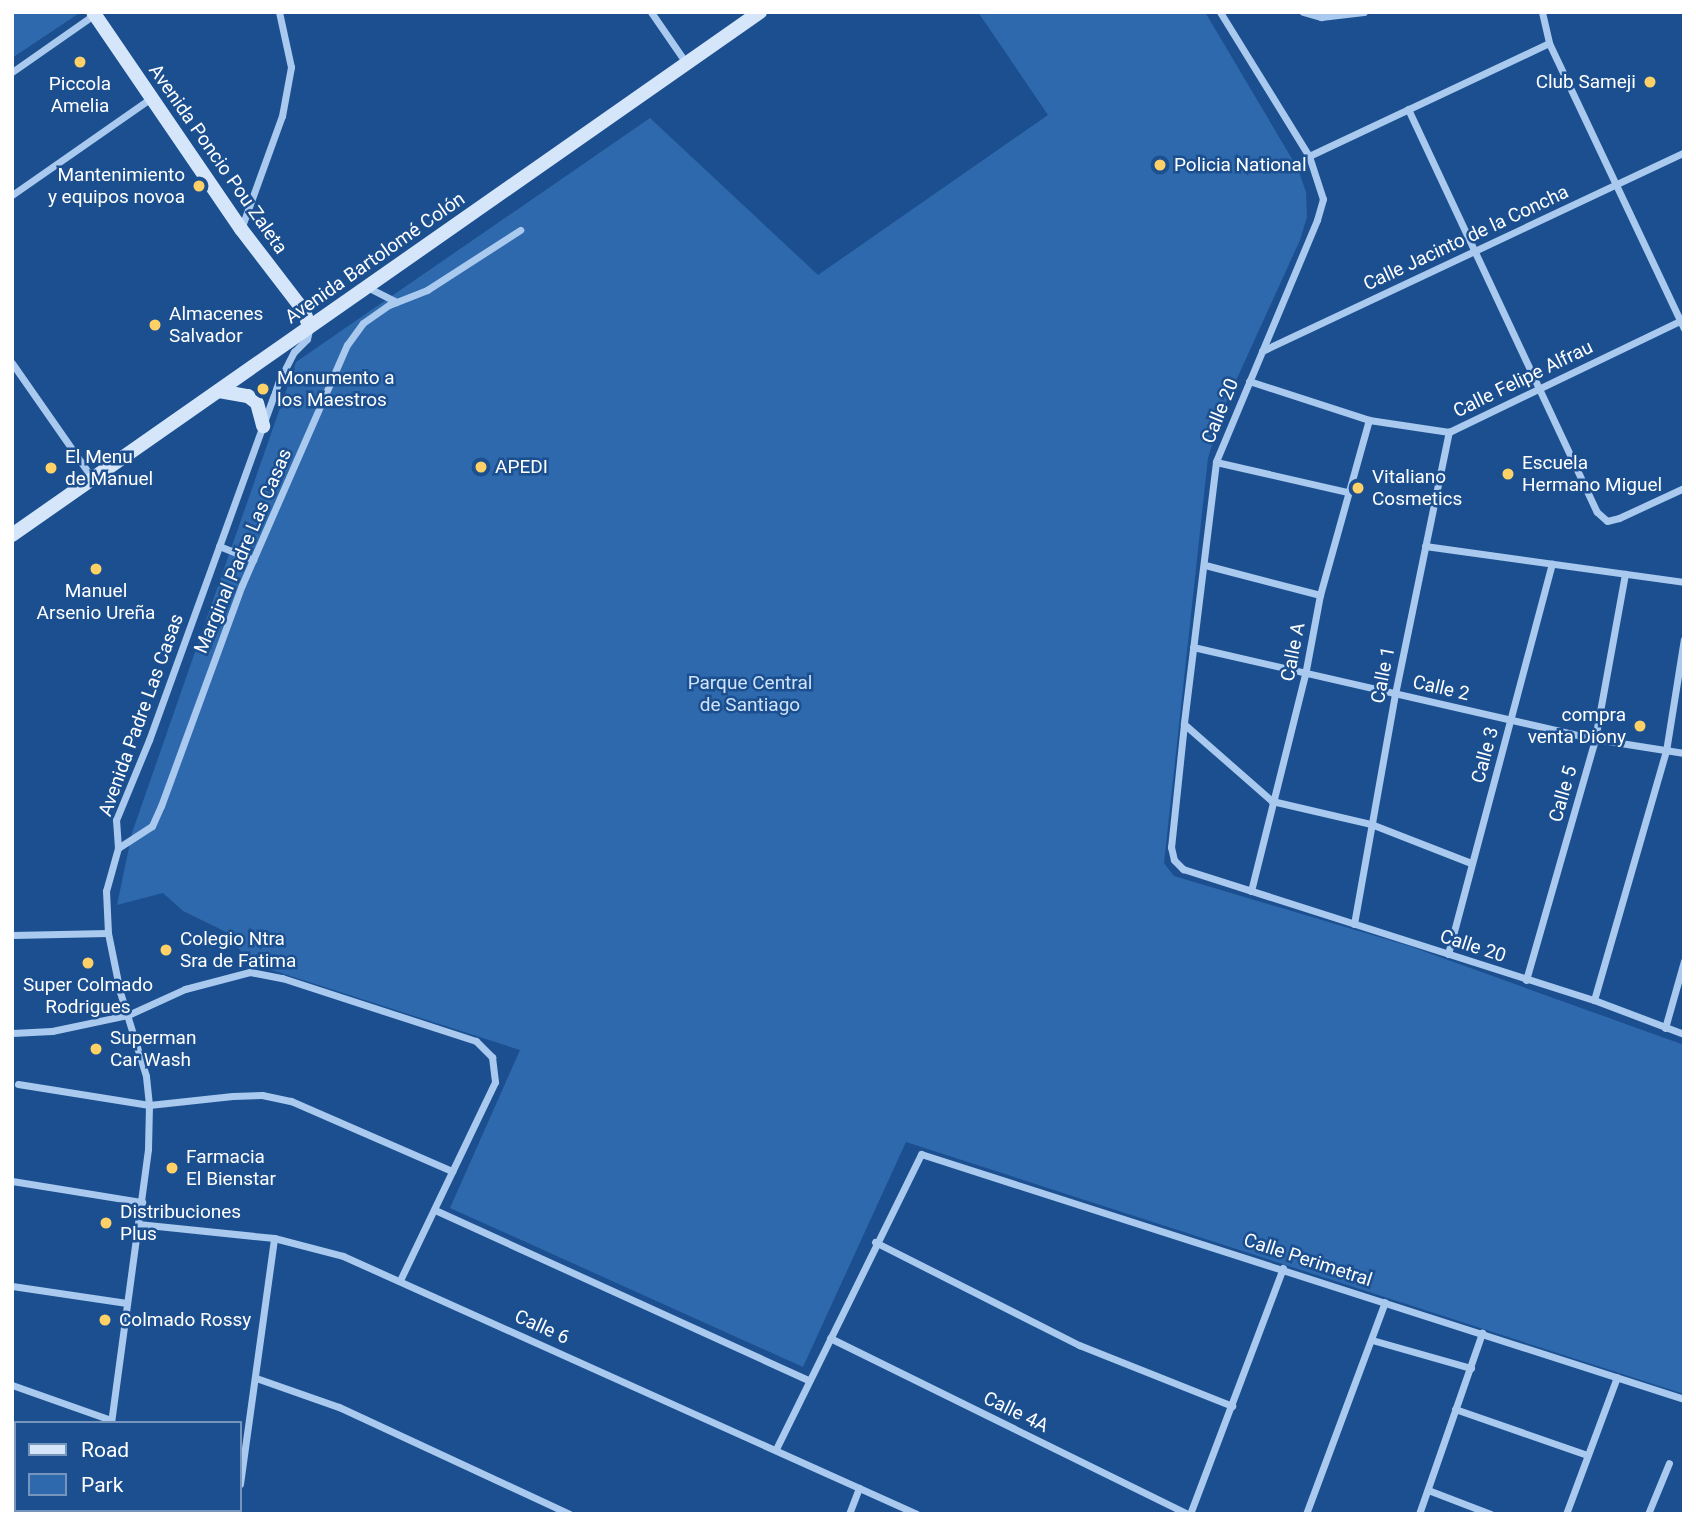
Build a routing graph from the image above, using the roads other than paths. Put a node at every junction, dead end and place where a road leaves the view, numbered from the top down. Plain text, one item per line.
1 (279, 12) edge
2 (650, 12) edge
3 (760, 12) edge
4 (1220, 12) edge
5 (1303, 12) edge
6 (1364, 12) edge
7 (1542, 12) edge
8 (95, 13) edge
9 (1549, 43) junction
10 (686, 64) junction
11 (12, 72) edge
12 (152, 98) junction
13 (1408, 109) junction
14 (1684, 152) edge
15 (1309, 156) junction
16 (1616, 184) junction
17 (12, 195) edge
18 (241, 229) junction
19 (520, 230) dead end
20 (1476, 251) junction
21 (367, 287) junction
22 (396, 302) junction
23 (1683, 323) edge
24 (309, 326) junction
25 (1262, 352) junction
26 (12, 363) edge
27 (1249, 381) junction
28 (1537, 388) junction
29 (219, 391) junction
30 (1369, 420) junction
31 (263, 426) junction
32 (1449, 432) junction
33 (1216, 462) junction
34 (93, 479) junction
35 (1684, 488) edge
36 (1348, 492) junction
37 (12, 536) edge
38 (219, 545) junction
39 (1425, 546) junction
40 (253, 560) junction
41 (1552, 564) junction
42 (1205, 565) junction
43 (1625, 573) junction
44 (1684, 582) edge
45 (1320, 595) junction
46 (1684, 639) edge
47 (1193, 647) junction
48 (1305, 675) junction
49 (1395, 694) junction
50 (1511, 720) junction
51 (1184, 724) junction
52 (1595, 739) junction
53 (1666, 751) junction
54 (1684, 752) edge
55 (1272, 801) junction
56 (1371, 824) junction
57 (118, 848) junction
58 (1471, 863) junction
59 (1251, 891) junction
60 (1354, 924) junction
61 (108, 933) junction
62 (12, 935) edge
63 (1448, 954) junction
64 (1684, 961) edge
65 (1526, 980) junction
66 (1594, 1000) junction
67 (128, 1015) junction
68 (1665, 1028) junction
69 (12, 1033) edge
70 (1684, 1034) edge
71 (18, 1084) dead end
72 (149, 1105) junction
73 (452, 1171) junction
74 (12, 1181) edge
75 (142, 1202) junction
76 (435, 1210) junction
77 (138, 1224) junction
78 (274, 1238) junction
79 (875, 1242) junction
80 (1283, 1268) junction
81 (400, 1280) junction
82 (12, 1286) edge
83 (1385, 1301) junction
84 (127, 1303) junction
85 (1482, 1333) junction
86 (830, 1338) junction
87 (1372, 1340) junction
88 (1471, 1368) junction
89 (1617, 1377) junction
90 (256, 1378) junction
91 (808, 1380) junction
92 (12, 1385) edge
93 (1684, 1399) edge
94 (1232, 1406) junction
95 (1455, 1409) junction
96 (108, 1421) edge
97 (111, 1421) edge
98 (776, 1449) junction
99 (1587, 1455) junction
100 (1669, 1463) dead end
101 (242, 1471) edge
102 (859, 1489) junction
103 (1428, 1490) junction
104 (569, 1514) edge
105 (849, 1514) edge
106 (916, 1514) edge
107 (1189, 1514) edge
108 (1306, 1514) edge
109 (1419, 1514) edge
110 (1491, 1514) edge
111 (1566, 1514) edge
112 (1648, 1514) edge

1 - 18 street
2 - 10 street
3 - 10 main road, Avenida Bartolomé Colón
4 - 15 street, Calle 20
5 - 6 street
7 - 9 street
8 - 11 street
8 - 12 main road, Avenida Poncio Pou Zaleta
9 - 13 street
9 - 16 street
10 - 21 main road, Avenida Bartolomé Colón
12 - 17 street
12 - 18 main road, Avenida Poncio Pou Zaleta
13 - 15 street
13 - 20 street
14 - 16 street, Calle Jacinto de la Concha
15 - 25 street, Calle 20
16 - 20 street, Calle Jacinto de la Concha
16 - 23 street
18 - 24 main road, Avenida Poncio Pou Zaleta
19 - 22 street, Marginal Padre Las Casas
20 - 25 street, Calle Jacinto de la Concha
20 - 28 street
21 - 22 street
21 - 24 main road, Avenida Bartolomé Colón
22 - 40 street, Marginal Padre Las Casas
23 - 28 street, Calle Felipe Alfrau
24 - 29 main road, Avenida Bartolomé Colón
24 - 31 street, Avenida Padre Las Casas
25 - 27 street, Calle 20
26 - 34 street
27 - 30 street, Calle Felipe Alfrau
27 - 33 street, Calle 20
28 - 32 street, Calle Felipe Alfrau
28 - 35 street
29 - 31 main road
29 - 34 main road, Avenida Bartolomé Colón
30 - 32 street, Calle Felipe Alfrau
30 - 36 street, Calle A
31 - 38 street, Avenida Padre Las Casas
32 - 39 street, Calle 1
33 - 36 street
33 - 42 street, Calle 20
34 - 37 main road, Avenida Bartolomé Colón
36 - 45 street, Calle A
38 - 40 street
38 - 57 street, Avenida Padre Las Casas
39 - 41 street
39 - 49 street, Calle 1
40 - 57 street, Marginal Padre Las Casas
41 - 43 street
41 - 50 street, Calle 3
42 - 45 street
42 - 47 street, Calle 20
43 - 44 street
43 - 52 street, Calle 5
45 - 48 street, Calle A
46 - 53 street
47 - 48 street, Calle 2
47 - 51 street, Calle 20
48 - 49 street, Calle 2
48 - 55 street, Calle A
49 - 50 street, Calle 2
49 - 56 street, Calle 1
50 - 52 street, Calle 2
50 - 58 street, Calle 3
51 - 55 street
51 - 59 street, Calle 20
52 - 53 street, Calle 2
52 - 65 street, Calle 5
53 - 54 street, Calle 2
53 - 66 street
55 - 56 street
55 - 59 street, Calle A
56 - 58 street
56 - 60 street, Calle 1
57 - 61 street, Avenida Padre Las Casas
58 - 63 street, Calle 3
59 - 60 street, Calle 20
60 - 63 street, Calle 20
61 - 62 street
61 - 67 street, Avenida Padre Las Casas
63 - 65 street, Calle 20
64 - 68 street
65 - 66 street, Calle 20
66 - 68 street, Calle 20
67 - 69 street
67 - 72 street, Avenida Padre Las Casas
67 - 73 street
68 - 70 street, Calle 20
71 - 72 street
72 - 73 street
72 - 75 street, Avenida Padre Las Casas
73 - 76 street
74 - 75 street
75 - 77 street, Avenida Padre Las Casas
76 - 81 street
76 - 91 street
77 - 78 street, Calle 6
77 - 84 street, Avenida Padre Las Casas
78 - 81 street, Calle 6
78 - 90 street
79 - 80 street, Calle Perimetral
79 - 86 street
79 - 94 street
80 - 83 street, Calle Perimetral
80 - 94 street
81 - 98 street, Calle 6
82 - 84 street
83 - 85 street, Calle Perimetral
83 - 87 street
84 - 97 street, Avenida Padre Las Casas
85 - 88 street
85 - 89 street, Calle Perimetral
86 - 91 street
86 - 107 street, Calle 4A
87 - 88 street
87 - 108 street
88 - 95 street
89 - 93 street, Calle Perimetral
89 - 99 street
90 - 101 street
90 - 104 street
91 - 98 street
92 - 96 street
94 - 107 street
95 - 99 street
95 - 103 street
98 - 102 street, Calle 6
99 - 111 street
100 - 112 street
102 - 105 street
102 - 106 street, Calle 6
103 - 109 street
103 - 110 street

